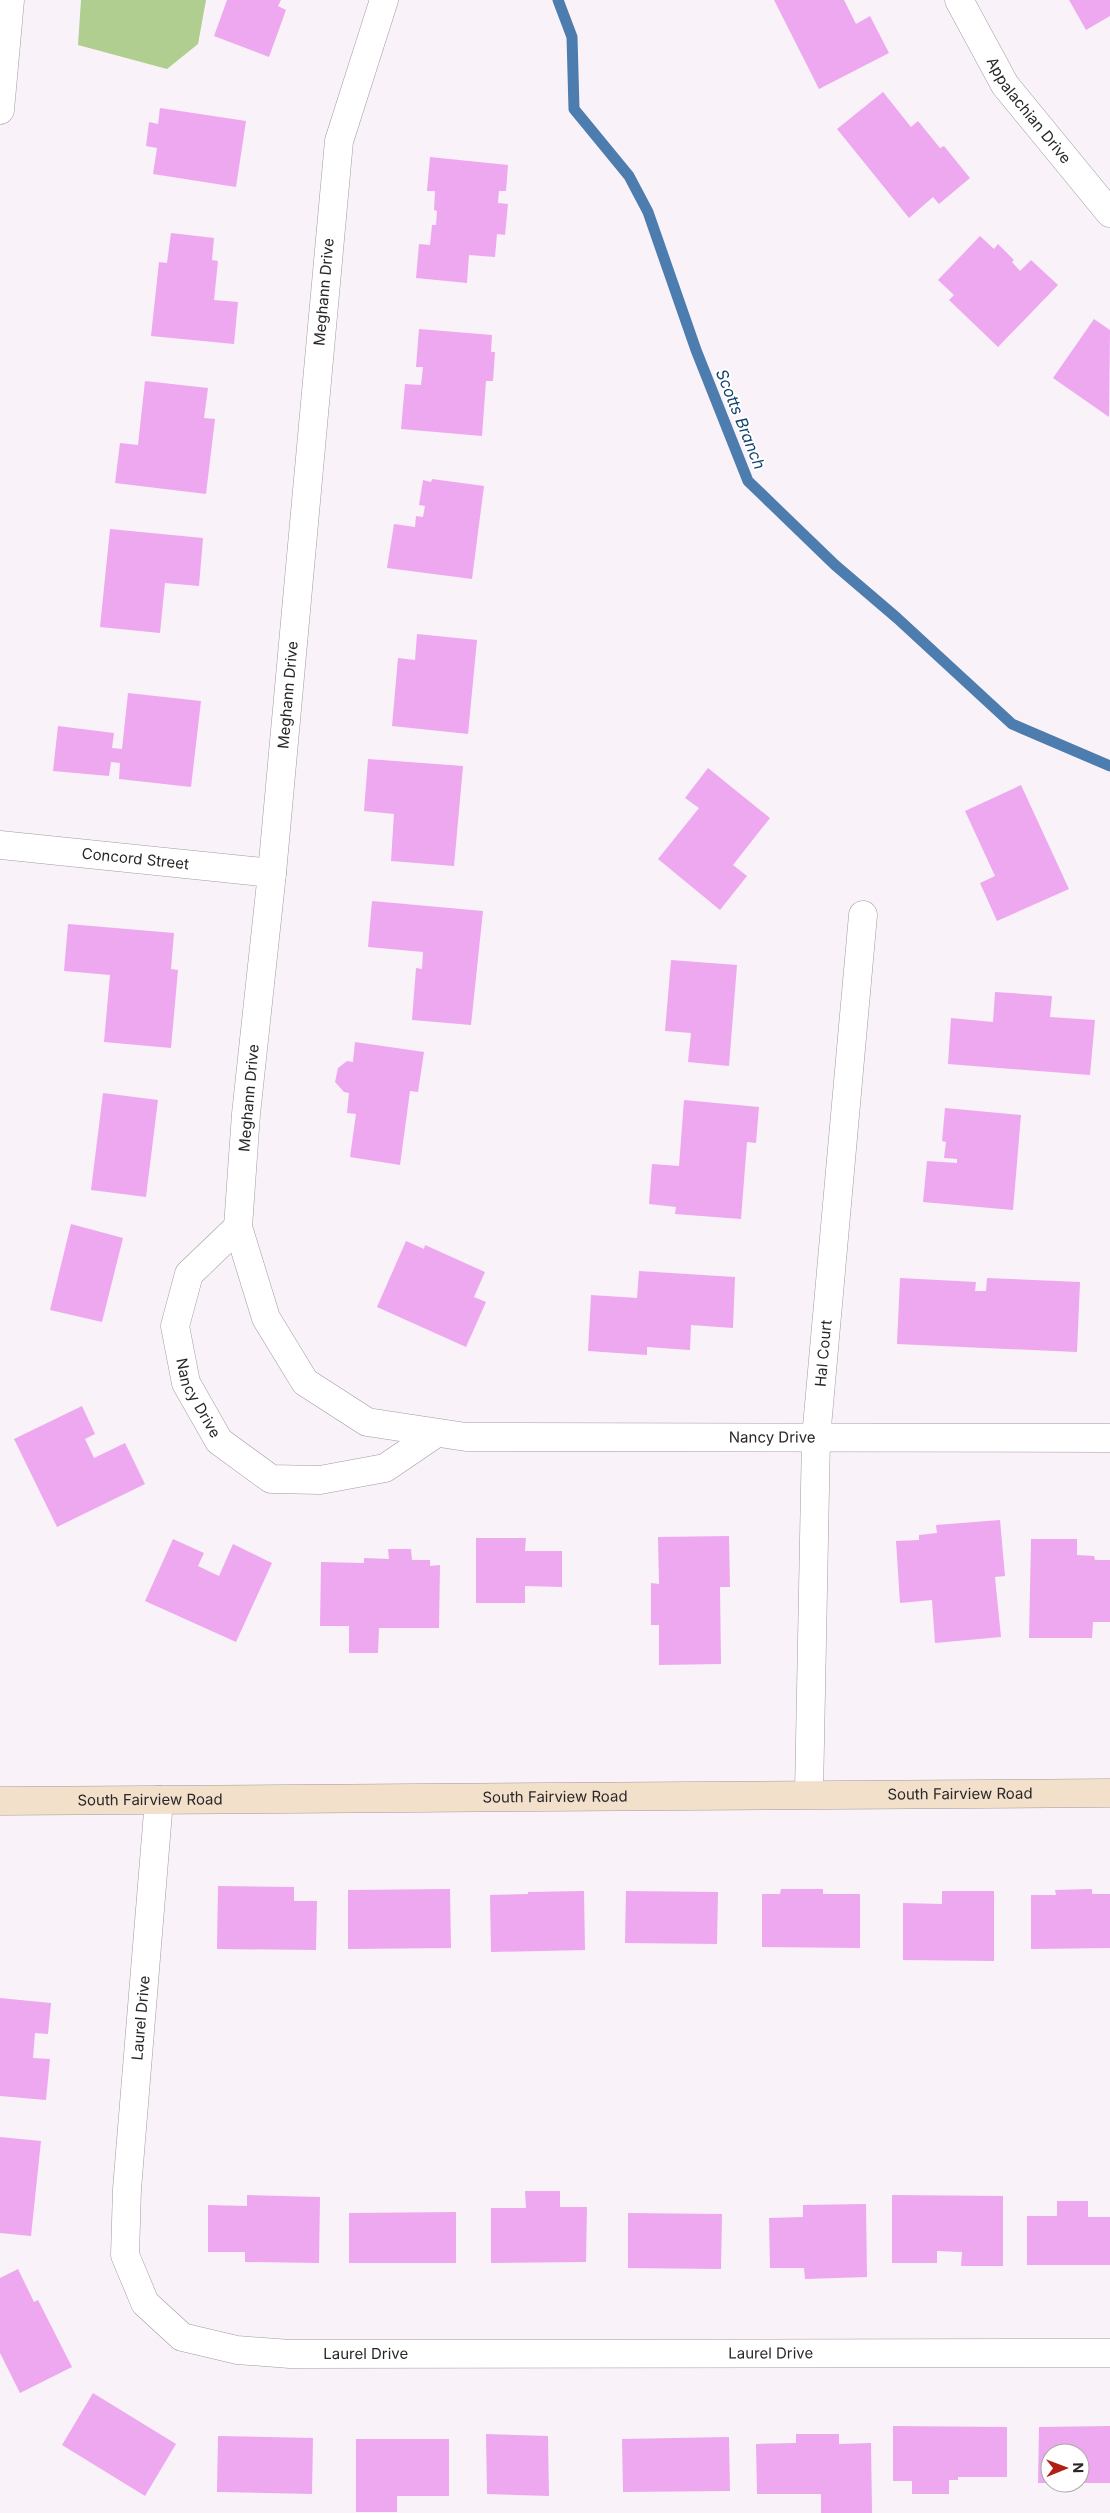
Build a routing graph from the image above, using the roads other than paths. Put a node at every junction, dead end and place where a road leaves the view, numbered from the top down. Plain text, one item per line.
1 (10, 0) edge
2 (384, 0) edge
3 (959, 0) edge
4 (0, 110) edge
5 (1110, 214) edge
6 (0, 845) edge
7 (272, 873) junction
8 (863, 915) dead end
9 (238, 1227) junction
10 (305, 1382) joint
11 (435, 1434) junction
12 (816, 1438) junction
13 (1110, 1438) edge
14 (809, 1793) junction
15 (1110, 1793) edge
16 (0, 1800) edge
17 (159, 1800) junction
18 (1110, 2353) edge

1 - 4 street
2 - 7 street, Meghann Drive
3 - 5 street, Appalachian Drive
6 - 7 street, Concord Street
7 - 9 street, Meghann Drive
8 - 12 street, Hal Court
9 - 10 street, Meghann Drive
9 - 11 street, Nancy Drive
10 - 11 street, Nancy Drive
11 - 12 street, Nancy Drive
12 - 13 street, Nancy Drive
12 - 14 street, Hal Court
14 - 15 street, South Fairview Road
14 - 17 street, South Fairview Road
16 - 17 street, South Fairview Road
17 - 18 street, Laurel Drive

